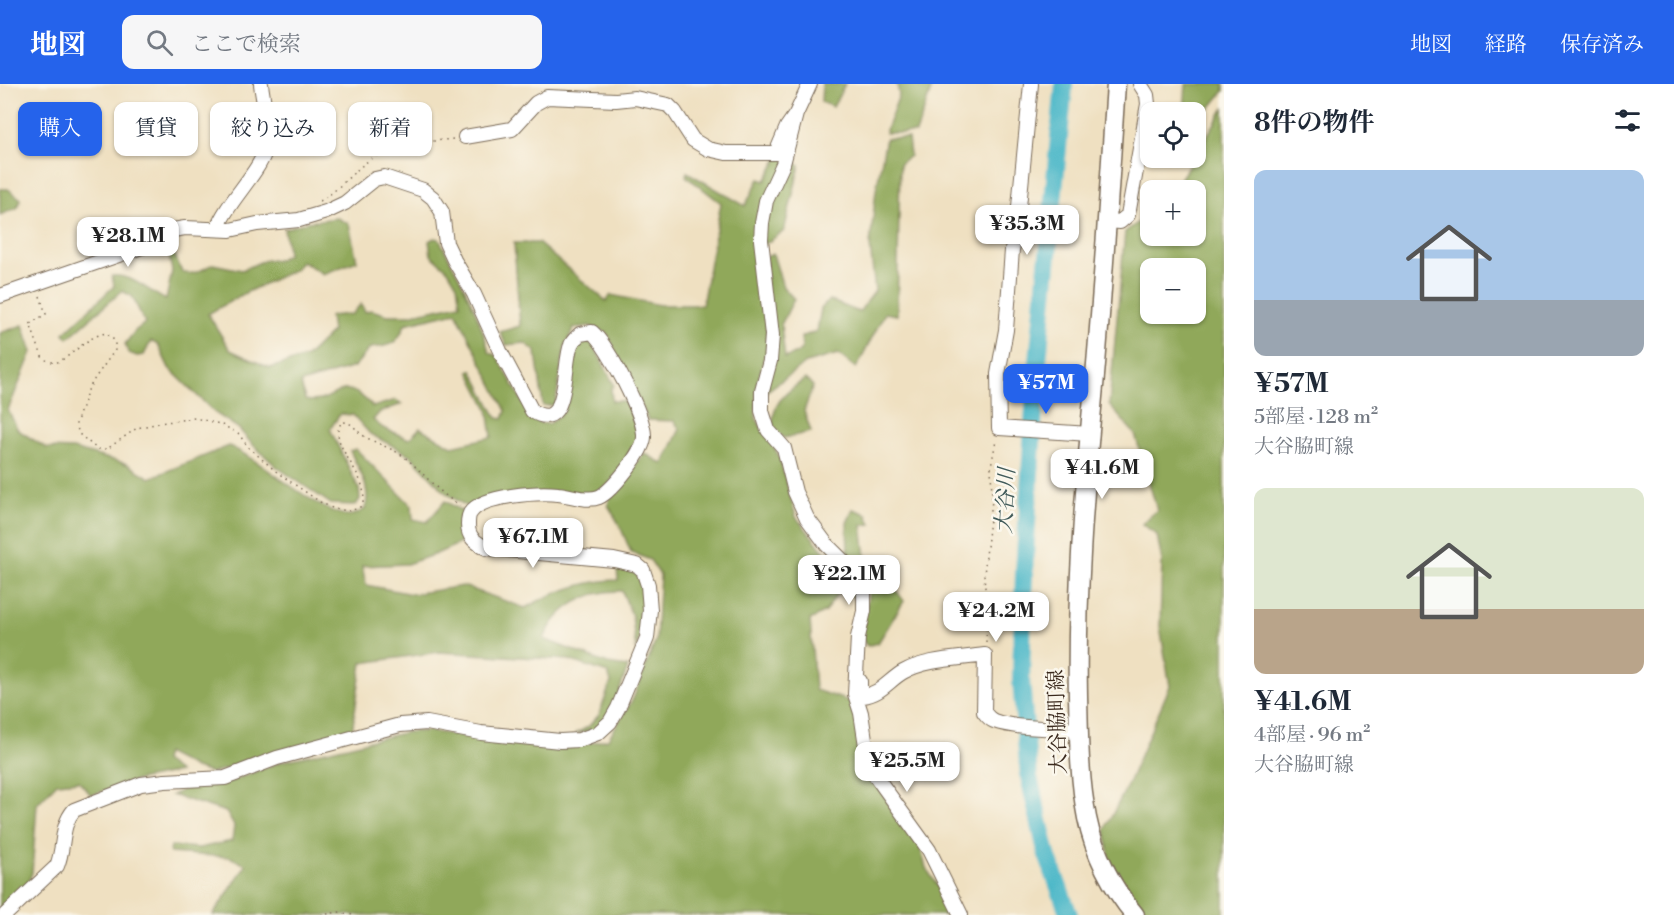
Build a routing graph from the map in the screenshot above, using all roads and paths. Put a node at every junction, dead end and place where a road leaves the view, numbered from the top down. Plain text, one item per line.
1 (261, 84) edge
2 (810, 84) edge
3 (1031, 84) edge
4 (1116, 84) edge
5 (1140, 84) edge
6 (556, 91) edge
7 (796, 114) junction
8 (465, 137) dead end
9 (1107, 221) junction
10 (217, 229) junction
11 (35, 283) junction
12 (0, 296) edge
13 (999, 428) junction
14 (1090, 434) junction
15 (471, 512) junction
16 (985, 655) junction
17 (856, 670) junction
18 (1079, 730) junction
19 (6, 915) edge
20 (321, 915) edge
21 (353, 915) edge
22 (961, 915) edge
23 (1135, 915) edge

1 - 10 street
2 - 7 street
3 - 13 street
4 - 9 main road, 大谷脇町線
5 - 9 street
6 - 7 street
6 - 8 street
7 - 17 street
9 - 14 main road, 大谷脇町線
10 - 11 street
10 - 15 street
11 - 12 street
11 - 15 path
13 - 14 street
13 - 16 path
14 - 18 main road, 大谷脇町線
15 - 19 street
16 - 17 street
16 - 18 street
17 - 22 street
18 - 23 main road, 大谷脇町線
20 - 21 path

